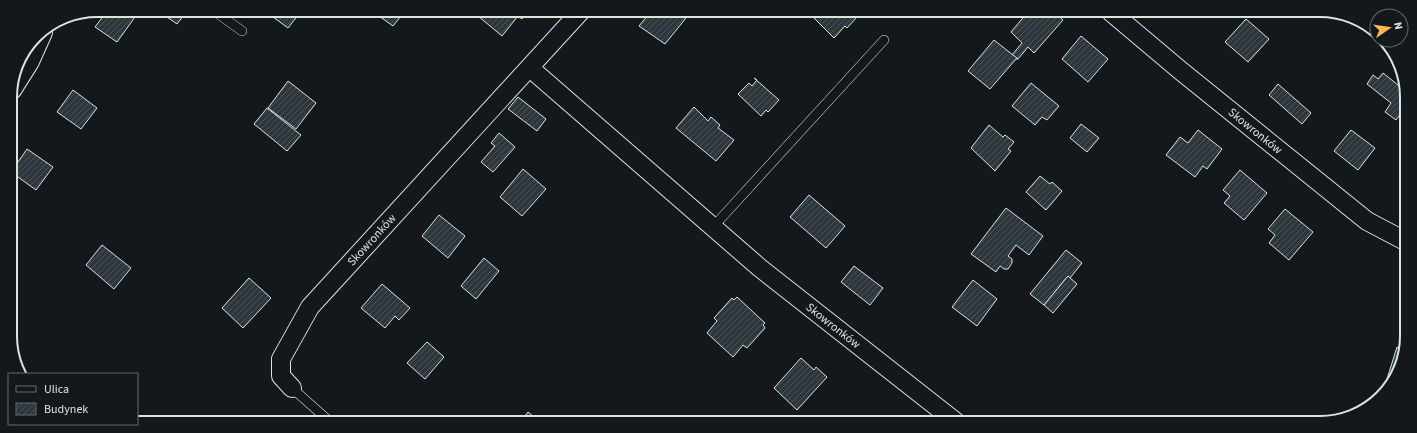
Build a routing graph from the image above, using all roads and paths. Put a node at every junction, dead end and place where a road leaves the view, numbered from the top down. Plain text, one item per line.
1 (223, 17) edge
2 (576, 17) edge
3 (1117, 17) edge
4 (242, 31) dead end
5 (884, 40) dead end
6 (34, 47) edge
7 (530, 68) junction
8 (21, 72) edge
9 (713, 227) junction
10 (1400, 238) edge
11 (292, 388) joint
12 (324, 416) edge
13 (948, 416) edge

1 - 4 lane
2 - 7 street, Skowronków
3 - 10 street, Skowronków
5 - 9 lane
6 - 8 street
7 - 9 street, Skowronków
7 - 11 street, Skowronków
9 - 13 street, Skowronków
11 - 12 lane, Skowronków

